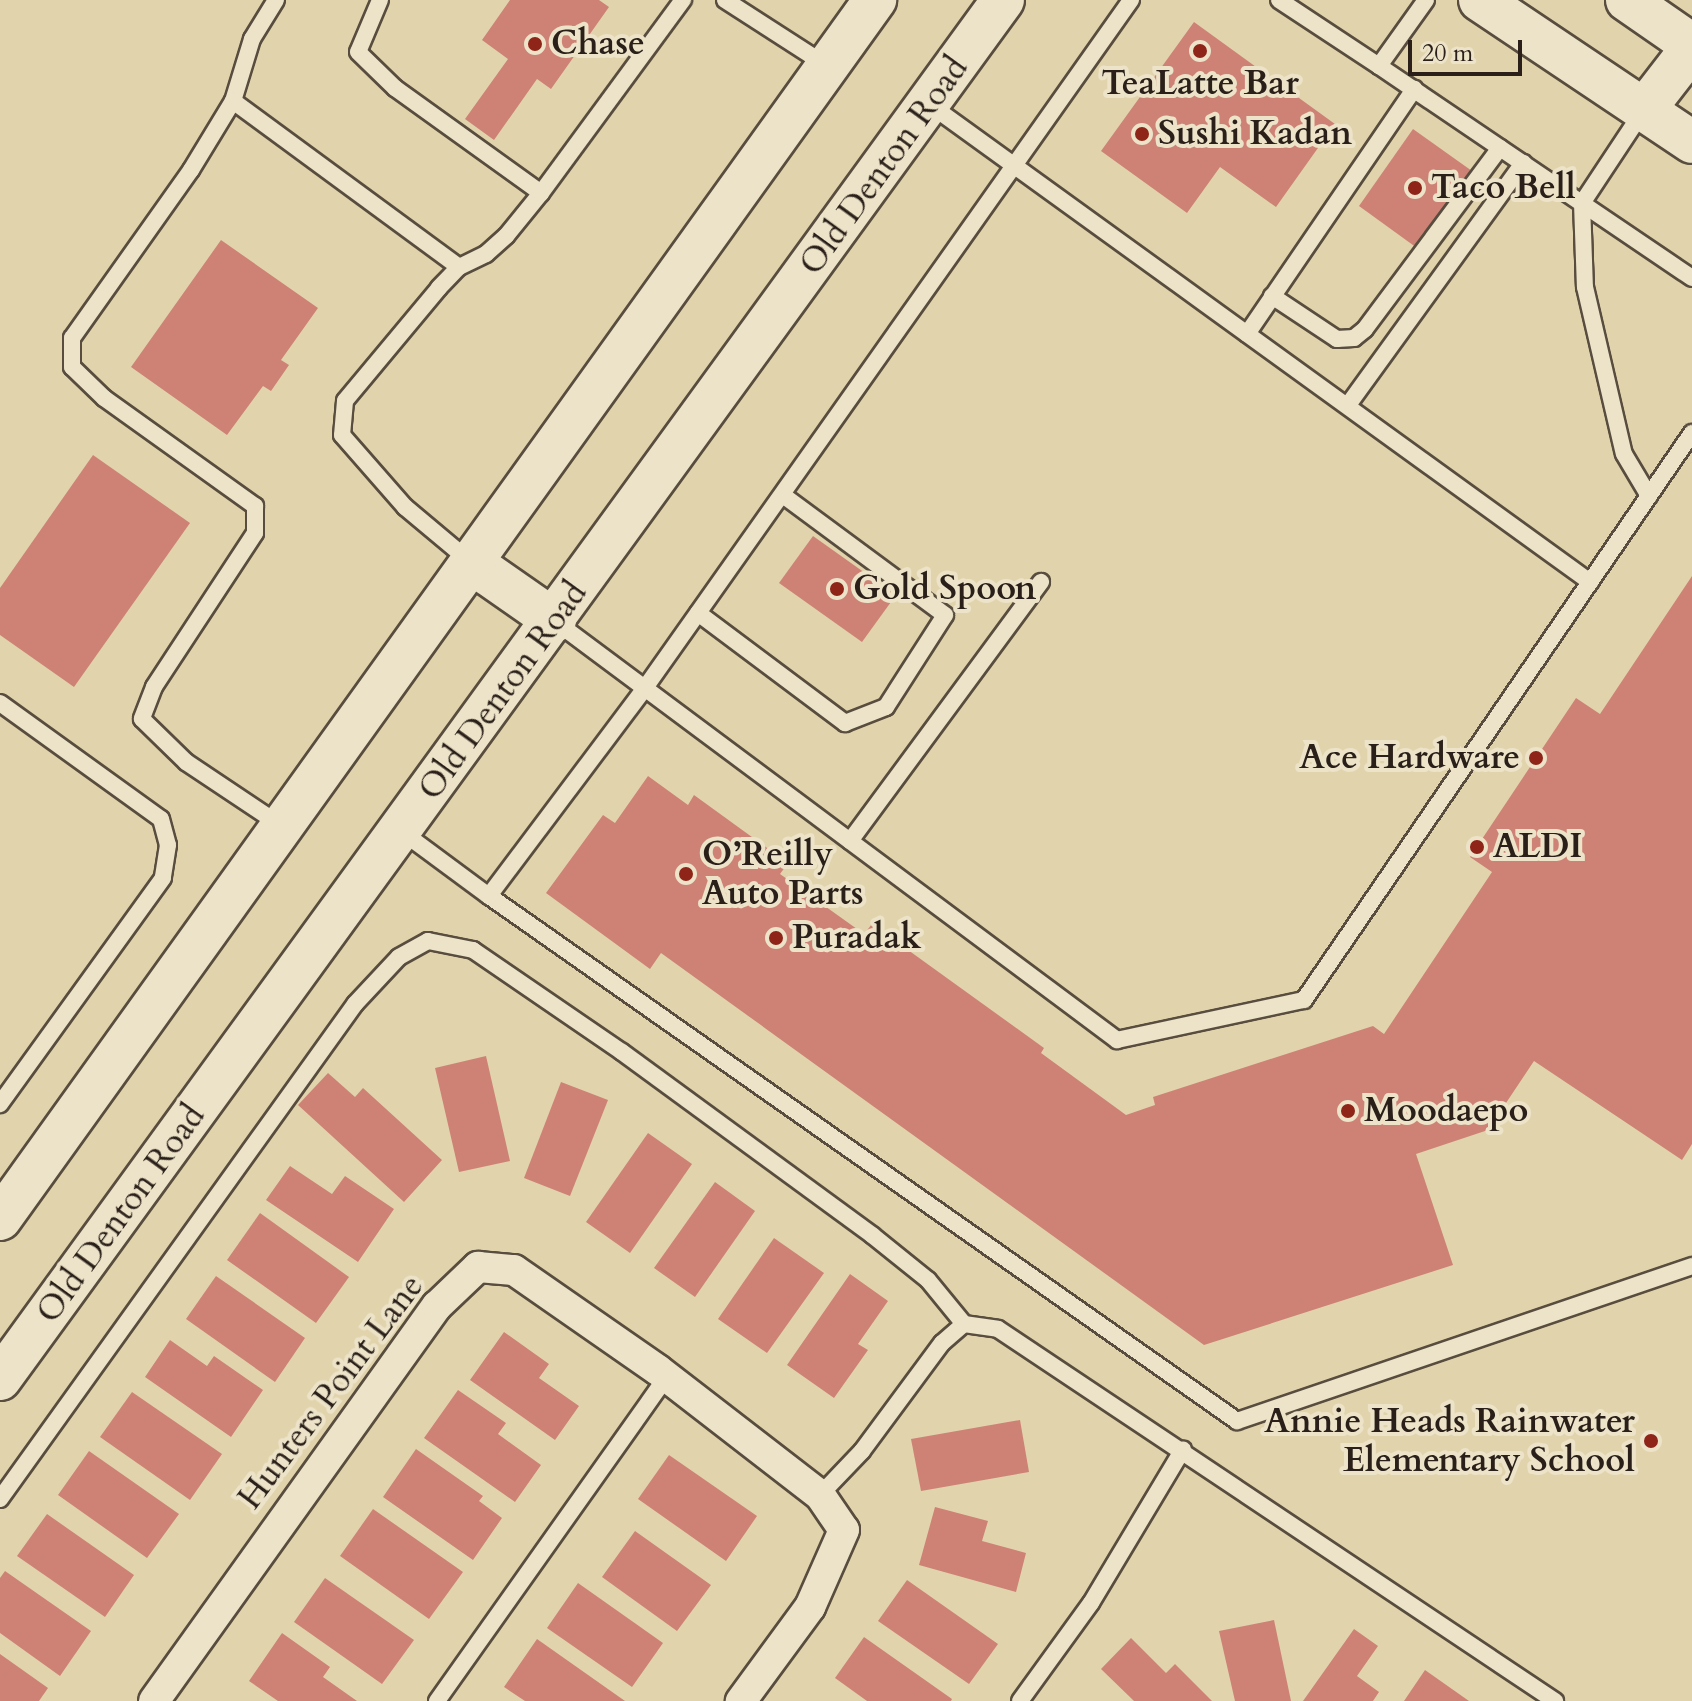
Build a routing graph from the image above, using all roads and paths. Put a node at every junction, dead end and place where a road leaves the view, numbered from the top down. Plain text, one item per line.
1 (276, 0) edge
2 (380, 0) edge
3 (683, 0) edge
4 (725, 0) edge
5 (875, 0) edge
6 (1003, 0) edge
7 (1131, 0) edge
8 (1279, 0) edge
9 (1426, 0) edge
10 (1480, 0) edge
11 (1627, 0) edge
12 (1692, 46) edge
13 (827, 66) junction
14 (1379, 66) junction
15 (1414, 89) junction
16 (233, 101) junction
17 (929, 104) junction
18 (1644, 110) junction
19 (1692, 142) edge
20 (1500, 148) junction
21 (1523, 163) junction
22 (1017, 167) junction
23 (541, 193) junction
24 (1582, 203) junction
25 (459, 267) junction
26 (1692, 278) edge
27 (1272, 296) junction
28 (1247, 334) junction
29 (1348, 405) junction
30 (1692, 433) edge
31 (783, 495) junction
32 (1649, 496) junction
33 (472, 563) junction
34 (1041, 582) dead end
35 (1590, 582) junction
36 (698, 613) junction
37 (555, 621) junction
38 (645, 688) junction
39 (0, 703) edge
40 (283, 826) junction
41 (401, 831) junction
42 (850, 841) junction
43 (489, 896) junction
44 (0, 1104) edge
45 (0, 1219) edge
46 (1692, 1266) edge
47 (964, 1324) junction
48 (662, 1374) junction
49 (0, 1379) edge
50 (1183, 1449) junction
51 (820, 1495) junction
52 (0, 1499) edge
53 (154, 1701) edge
54 (437, 1701) edge
55 (741, 1701) edge
56 (1020, 1701) edge
57 (1555, 1701) edge

1 - 16 lane
2 - 23 lane
3 - 23 lane
4 - 13 lane
5 - 13 main road
6 - 17 main road, Old Denton Road
7 - 22 lane
8 - 14 lane
9 - 14 lane
10 - 18 main road
11 - 12 main road
12 - 18 main road
13 - 33 main road
14 - 15 lane
15 - 20 lane
15 - 27 lane
16 - 25 lane
16 - 40 lane
17 - 22 lane
17 - 37 main road, Old Denton Road
18 - 19 main road
18 - 24 lane
20 - 21 lane
20 - 27 lane
21 - 24 lane
21 - 29 lane
22 - 28 lane
22 - 31 lane
23 - 25 lane
24 - 26 lane
24 - 32 lane
25 - 33 lane
27 - 28 lane
28 - 29 lane
29 - 35 lane
30 - 32 lane
31 - 36 lane
31 - 36 lane
32 - 35 lane
33 - 37 main road
33 - 40 main road
34 - 42 lane
35 - 42 lane
36 - 38 lane
37 - 38 lane
37 - 41 main road, Old Denton Road
38 - 42 lane
38 - 43 lane
39 - 44 lane
40 - 45 main road
41 - 43 lane
41 - 49 main road, Old Denton Road
43 - 46 lane
47 - 50 lane
47 - 51 lane
47 - 52 lane
48 - 51 street, Hunters Point Lane
48 - 53 street, Hunters Point Lane
48 - 54 lane
50 - 56 lane
50 - 57 lane
51 - 55 street, Hunters Point Lane

